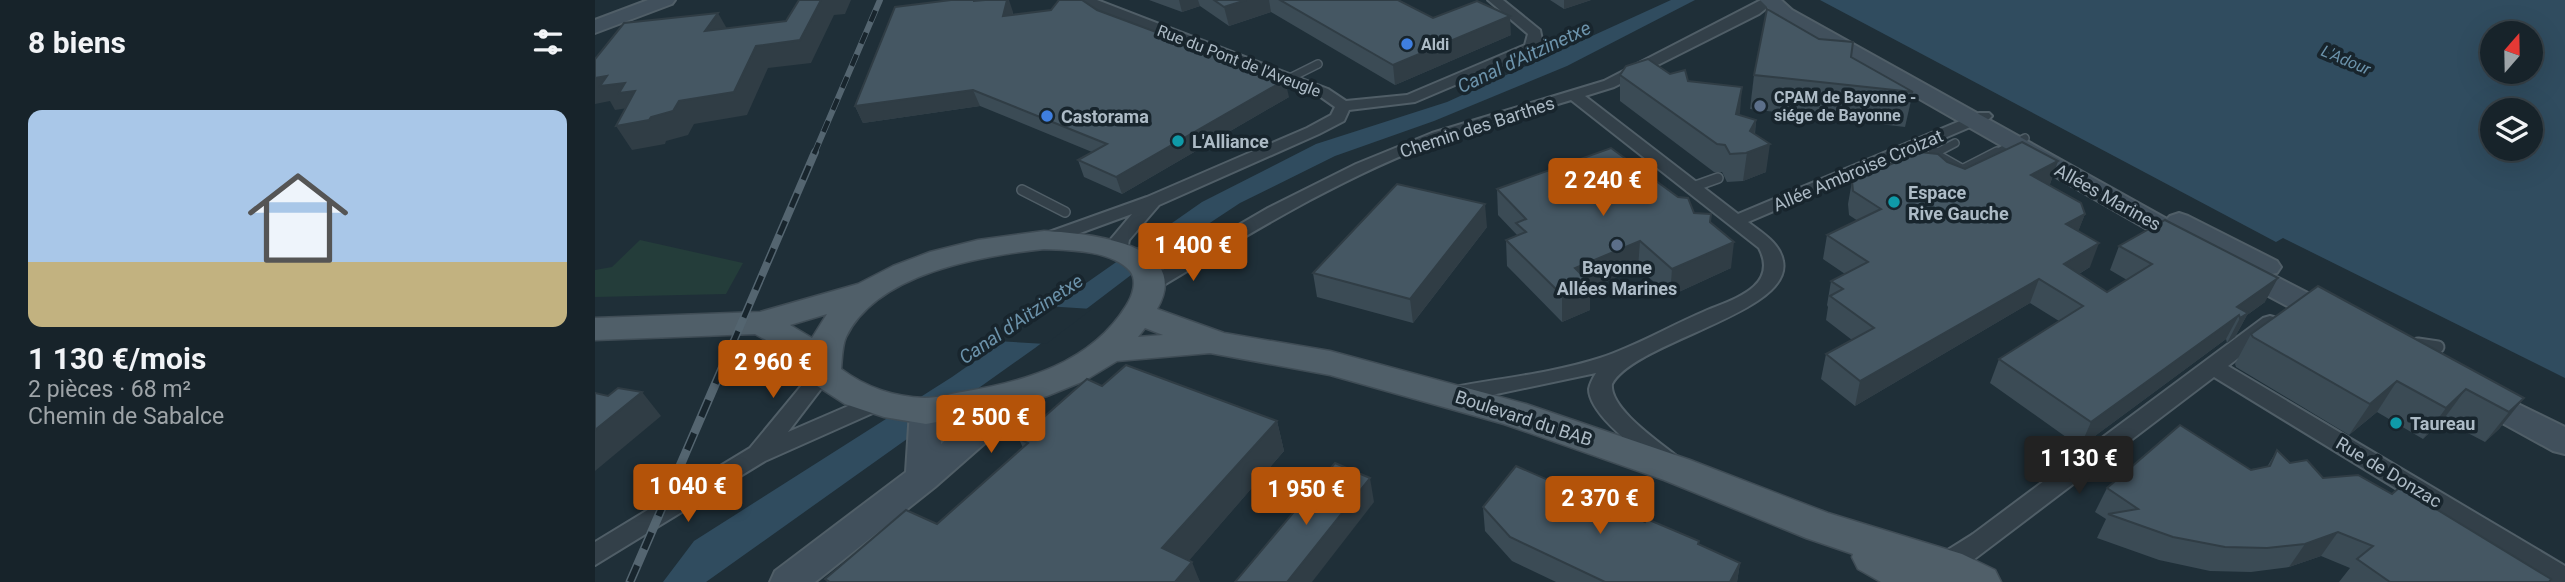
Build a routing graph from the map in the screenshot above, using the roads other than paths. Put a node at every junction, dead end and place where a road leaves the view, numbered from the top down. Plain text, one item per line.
1 (665, 0) edge
2 (1088, 0) edge
3 (1495, 0) edge
4 (1770, 0) edge
5 (595, 26) edge
6 (1705, 36) junction
7 (1853, 53) junction
8 (1318, 64) dead end
9 (1288, 79) junction
10 (1574, 96) junction
11 (1343, 106) junction
12 (1978, 119) junction
13 (2019, 142) junction
14 (1955, 143) dead end
15 (1963, 170) junction
16 (1718, 178) dead end
17 (1944, 179) edge
18 (1690, 188) junction
19 (1022, 190) dead end
20 (1153, 201) junction
21 (1065, 212) dead end
22 (1731, 221) junction
23 (1044, 240) junction
24 (1137, 279) junction
25 (867, 291) junction
26 (2307, 296) junction
27 (761, 323) junction
28 (595, 329) edge
29 (1219, 344) junction
30 (1109, 350) junction
31 (1626, 356) junction
32 (822, 364) junction
33 (2212, 366) junction
34 (2449, 368) junction
35 (1023, 392) junction
36 (1454, 395) junction
37 (876, 402) junction
38 (926, 411) junction
39 (2565, 425) edge
40 (2565, 442) edge
41 (757, 455) junction
42 (1677, 470) junction
43 (923, 478) junction
44 (595, 555) edge
45 (2555, 576) edge
46 (1933, 579) edge
47 (788, 582) edge

1 - 5 main road
2 - 9 street, Rue du Pont de l'Aveugle
3 - 11 street
4 - 6 street, Chemin des Barthes
4 - 7 main road, Allées Marines
4 - 12 main road, Allées Marines
6 - 7 street, Chemin des Barthes
6 - 10 street, Chemin des Barthes
7 - 12 main road, Allées Marines
8 - 9 lane
9 - 11 street, Rue du Pont de l'Aveugle
10 - 18 street
10 - 24 street, Chemin des Barthes
11 - 20 street, Rue du Pont de l'Aveugle
12 - 13 main road, Allées Marines
12 - 22 street, Allée Ambroise Croizat
13 - 15 lane
13 - 26 main road, Allées Marines
14 - 15 lane
15 - 17 lane
16 - 18 lane
18 - 22 street
19 - 21 lane
20 - 23 street, Rue du Pont de l'Aveugle
20 - 24 street, Rue du Pont de l'Aveugle
22 - 31 street
23 - 24 main road, Boulevard du BAB
23 - 25 main road, Boulevard du BAB
24 - 29 main road, Boulevard du BAB
24 - 30 main road
25 - 27 main road
25 - 32 main road
26 - 33 street
26 - 34 main road, Allées Marines
27 - 28 main road
27 - 32 main road
29 - 30 main road, Boulevard du BAB
29 - 36 main road, Boulevard du BAB
30 - 35 main road
31 - 36 street
31 - 42 street
32 - 37 main road
32 - 41 street
33 - 45 street, Rue de Donzac
33 - 46 street
34 - 39 main road, Allées Marines
34 - 40 main road, Allées Marines
35 - 38 main road
35 - 43 main road
36 - 42 main road, Boulevard du BAB
37 - 38 main road
37 - 41 street
38 - 43 main road
41 - 44 street
42 - 46 main road, Boulevard du BAB
43 - 47 main road

